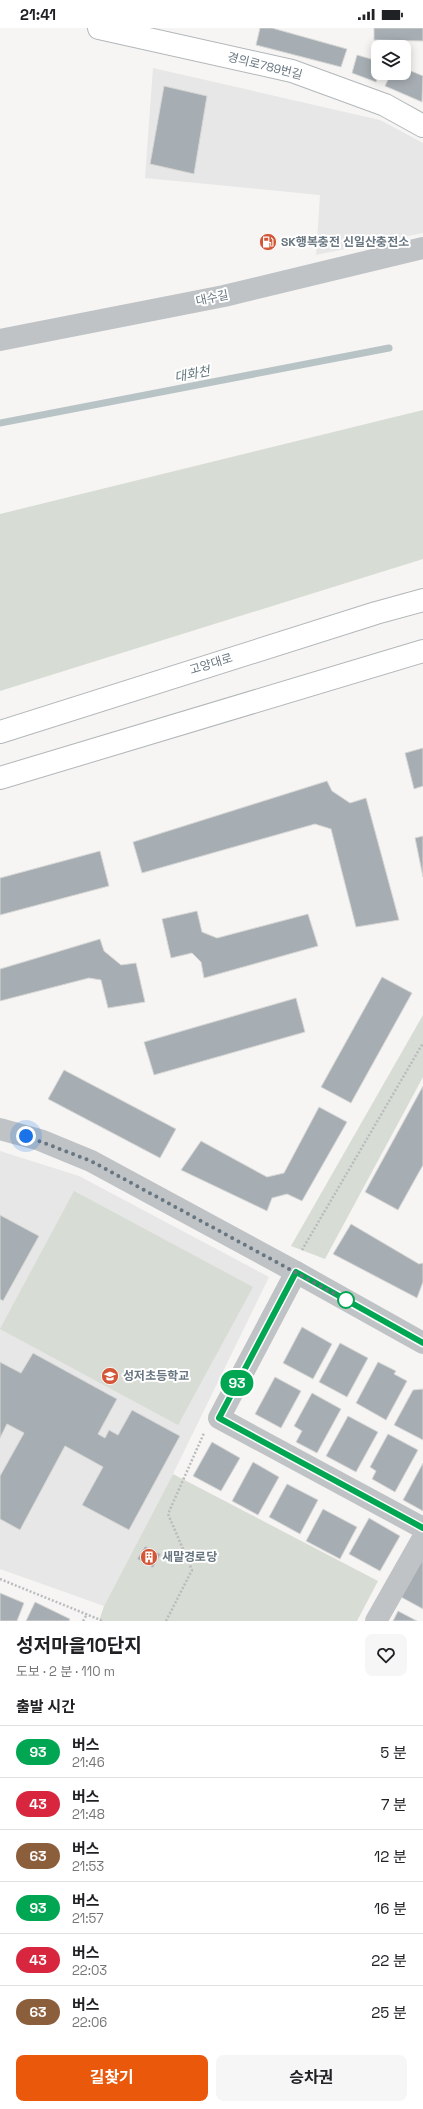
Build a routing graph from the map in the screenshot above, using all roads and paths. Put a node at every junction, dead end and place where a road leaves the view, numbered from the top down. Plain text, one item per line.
1 (99, 28) edge
2 (423, 126) edge
3 (423, 248) edge
4 (0, 340) edge
5 (423, 588) edge
6 (423, 600) edge
7 (376, 613) junction
8 (423, 651) edge
9 (423, 656) edge
10 (217, 712) junction
11 (0, 732) edge
12 (0, 778) edge
13 (423, 1043) edge
14 (0, 1129) edge
15 (297, 1262) junction
16 (423, 1343) edge
17 (204, 1431) dead end
18 (423, 1528) edge
19 (423, 1538) edge
20 (0, 1579) edge
21 (87, 1614) junction
22 (83, 1621) edge
23 (103, 1621) edge
24 (166, 1621) edge
25 (376, 1621) edge

1 - 2 main road, 경의로789번길
3 - 4 street, 대수길
5 - 7 main road
6 - 7 main road, 고양대로
7 - 11 main road, 고양대로
8 - 10 main road
9 - 10 main road
10 - 12 main road
13 - 15 path
14 - 15 street
15 - 16 street
15 - 18 street
17 - 24 path
19 - 25 street
20 - 21 path
21 - 22 path
21 - 23 path

